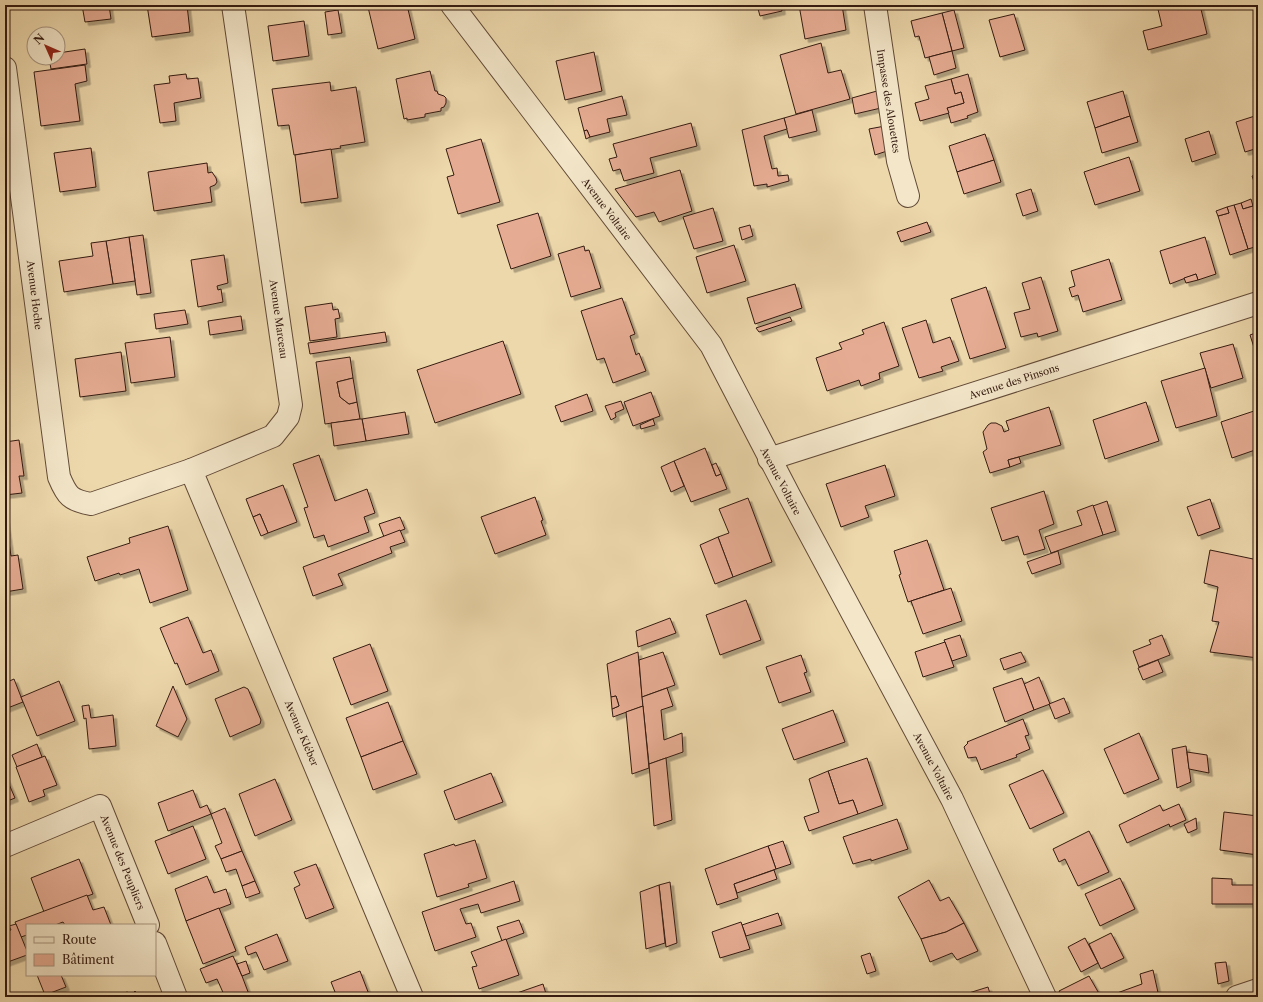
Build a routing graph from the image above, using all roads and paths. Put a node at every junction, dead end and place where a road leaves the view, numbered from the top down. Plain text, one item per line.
1 (233, 5) edge
2 (452, 5) edge
3 (875, 5) edge
4 (5, 68) edge
5 (908, 196) dead end
6 (1258, 303) edge
7 (770, 459) junction
8 (191, 470) junction
9 (91, 504) joint
10 (5, 846) edge
11 (148, 924) edge
12 (156, 946) edge
13 (1258, 990) edge
14 (176, 997) edge
15 (412, 997) edge
16 (1045, 997) edge
17 (1237, 997) edge

1 - 8 street, Avenue Marceau
2 - 7 street, Avenue Voltaire
3 - 5 street, Impasse des Alouettes
4 - 9 street, Avenue Hoche
6 - 7 street, Avenue des Pinsons
7 - 16 street, Avenue Voltaire
8 - 9 street, Avenue Marceau
8 - 15 street, Avenue Kléber
10 - 11 street, Avenue des Peupliers
12 - 14 street
13 - 17 street

